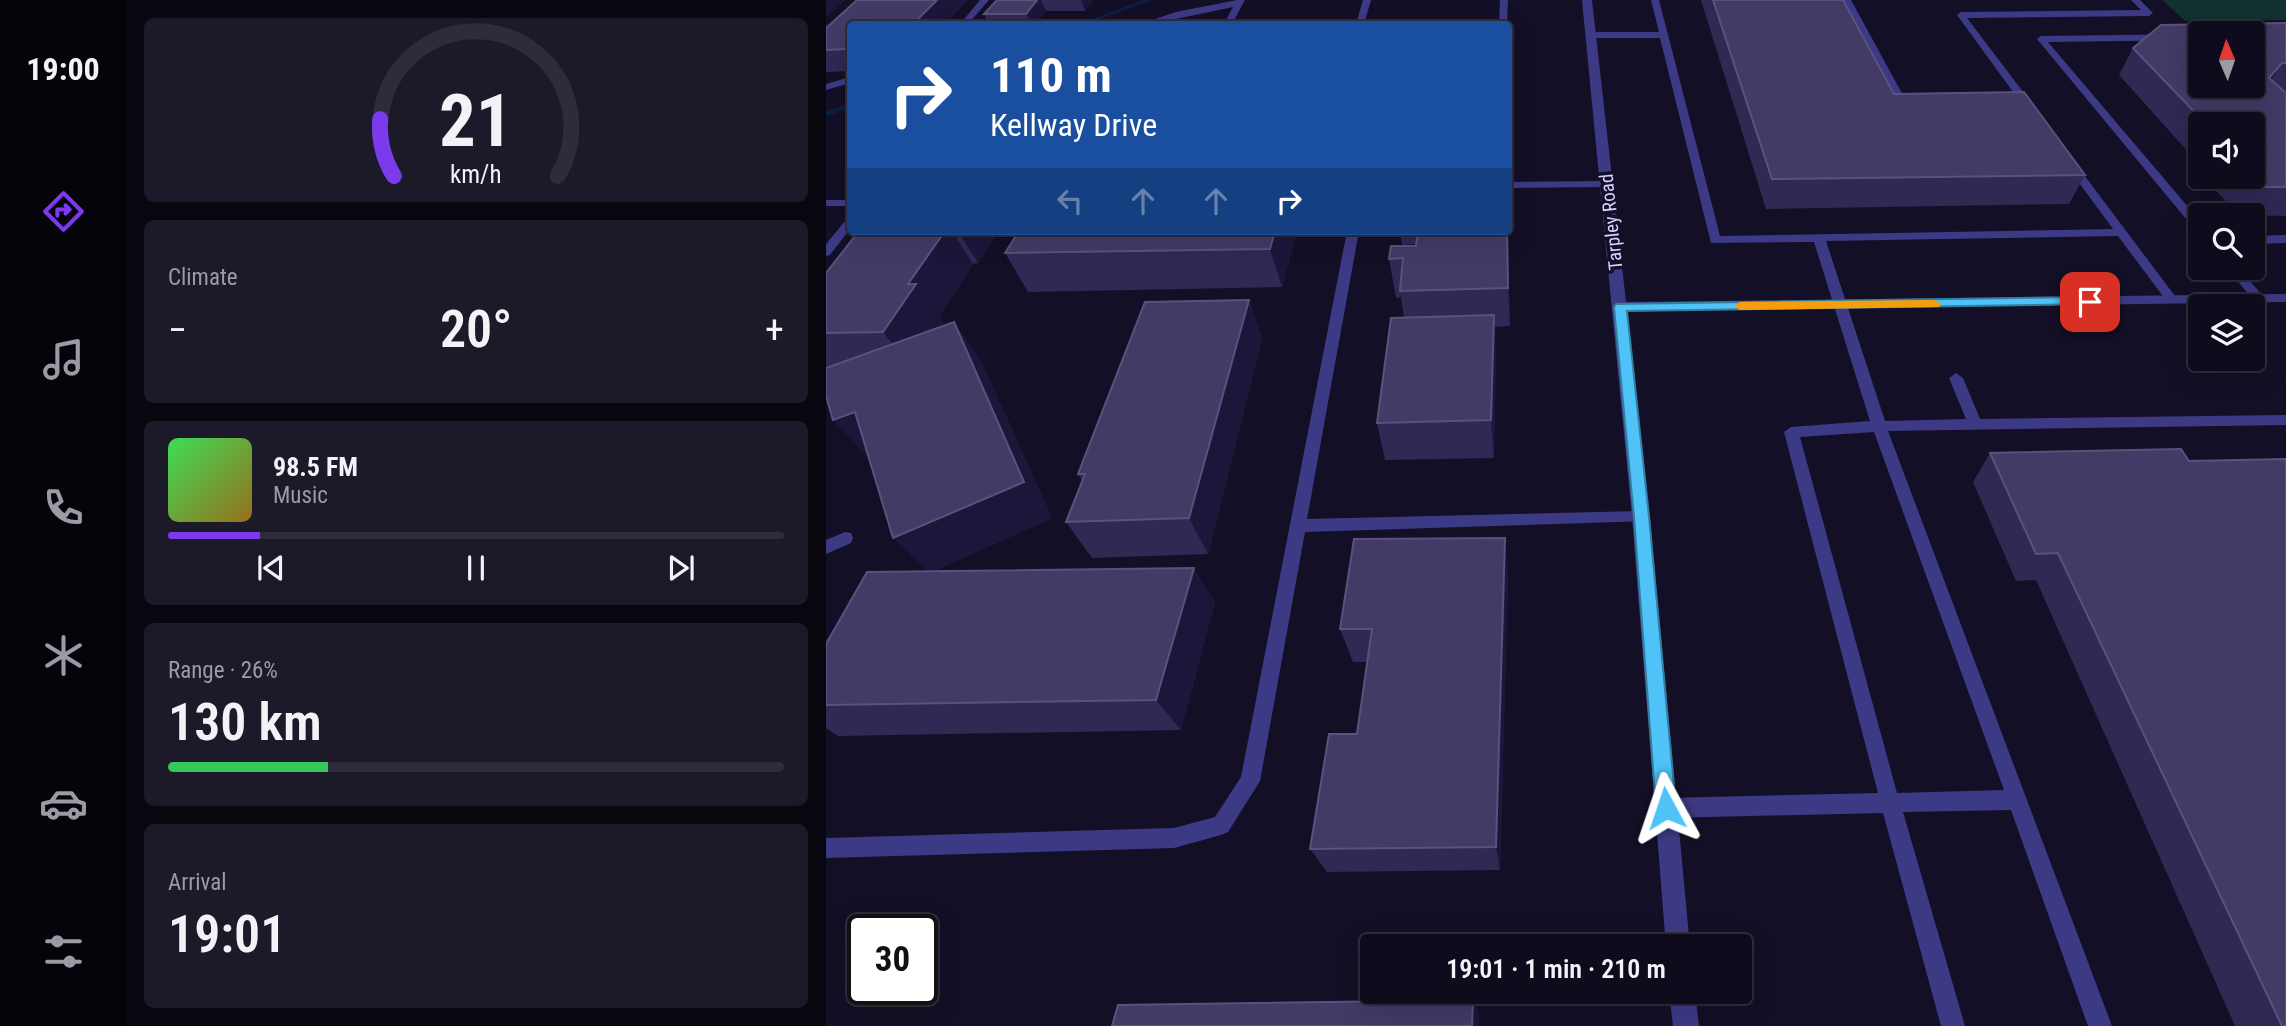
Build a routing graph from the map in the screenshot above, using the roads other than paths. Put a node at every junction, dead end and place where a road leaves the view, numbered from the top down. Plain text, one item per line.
1 (985, 0) edge
2 (1367, 0) edge
3 (1504, 0) edge
4 (1587, 0) edge
5 (1655, 0) edge
6 (1847, 0) edge
7 (2071, 0) edge
8 (2135, 0) edge
9 (1240, 2) edge
10 (2084, 14) junction
11 (967, 21) edge
12 (1155, 21) edge
13 (1230, 21) edge
14 (1361, 21) edge
15 (1503, 21) edge
16 (1591, 35) junction
17 (1663, 35) junction
18 (2188, 37) edge
19 (847, 80) edge
20 (826, 87) edge
21 (1905, 108) edge
22 (2037, 117) edge
23 (2067, 159) edge
24 (1607, 184) junction
25 (1512, 185) edge
26 (826, 203) edge
27 (847, 203) edge
28 (2188, 215) edge
29 (847, 226) edge
30 (2119, 232) junction
31 (1352, 235) edge
32 (1819, 238) junction
33 (2286, 239) edge
34 (2265, 240) edge
35 (826, 252) edge
36 (2242, 280) edge
37 (2255, 294) edge
38 (2265, 298) edge
39 (2286, 298) edge
40 (2172, 300) junction
41 (2188, 300) edge
42 (1843, 305) junction
43 (1620, 307) junction
44 (1956, 378) dead end
45 (2286, 420) edge
46 (1975, 425) junction
47 (1879, 426) junction
48 (1642, 517) junction
49 (1298, 526) junction
50 (845, 538) dead end
51 (826, 547) edge
52 (2017, 800) junction
53 (1890, 803) junction
54 (1666, 808) junction
55 (826, 848) edge
56 (1677, 934) edge
57 (1683, 1004) edge
58 (1686, 1026) edge
59 (1953, 1026) edge
60 (2100, 1026) edge

1 - 11 lane
2 - 14 lane
3 - 15 lane
4 - 16 street, Tarpley Road
5 - 17 lane
6 - 21 lane
7 - 10 lane
8 - 10 lane
9 - 12 lane
9 - 13 lane
10 - 22 lane
16 - 17 lane
16 - 24 street, Tarpley Road
17 - 32 lane
18 - 28 lane
19 - 20 lane
23 - 30 lane
24 - 25 lane
24 - 43 street, Tarpley Road
26 - 27 lane
29 - 35 lane
30 - 32 lane
30 - 40 lane
31 - 49 lane
32 - 42 lane
33 - 34 lane
36 - 37 lane
38 - 39 street
40 - 41 street
40 - 42 street
42 - 43 street
42 - 47 lane
43 - 48 street, Tarpley Road
44 - 46 lane
45 - 46 lane
46 - 47 lane
47 - 52 lane
47 - 53 lane
48 - 49 lane
48 - 54 street, Tarpley Road
49 - 55 lane
50 - 51 lane
52 - 53 lane
52 - 60 lane
53 - 54 lane
53 - 59 lane
54 - 56 street, Tarpley Road
57 - 58 street

